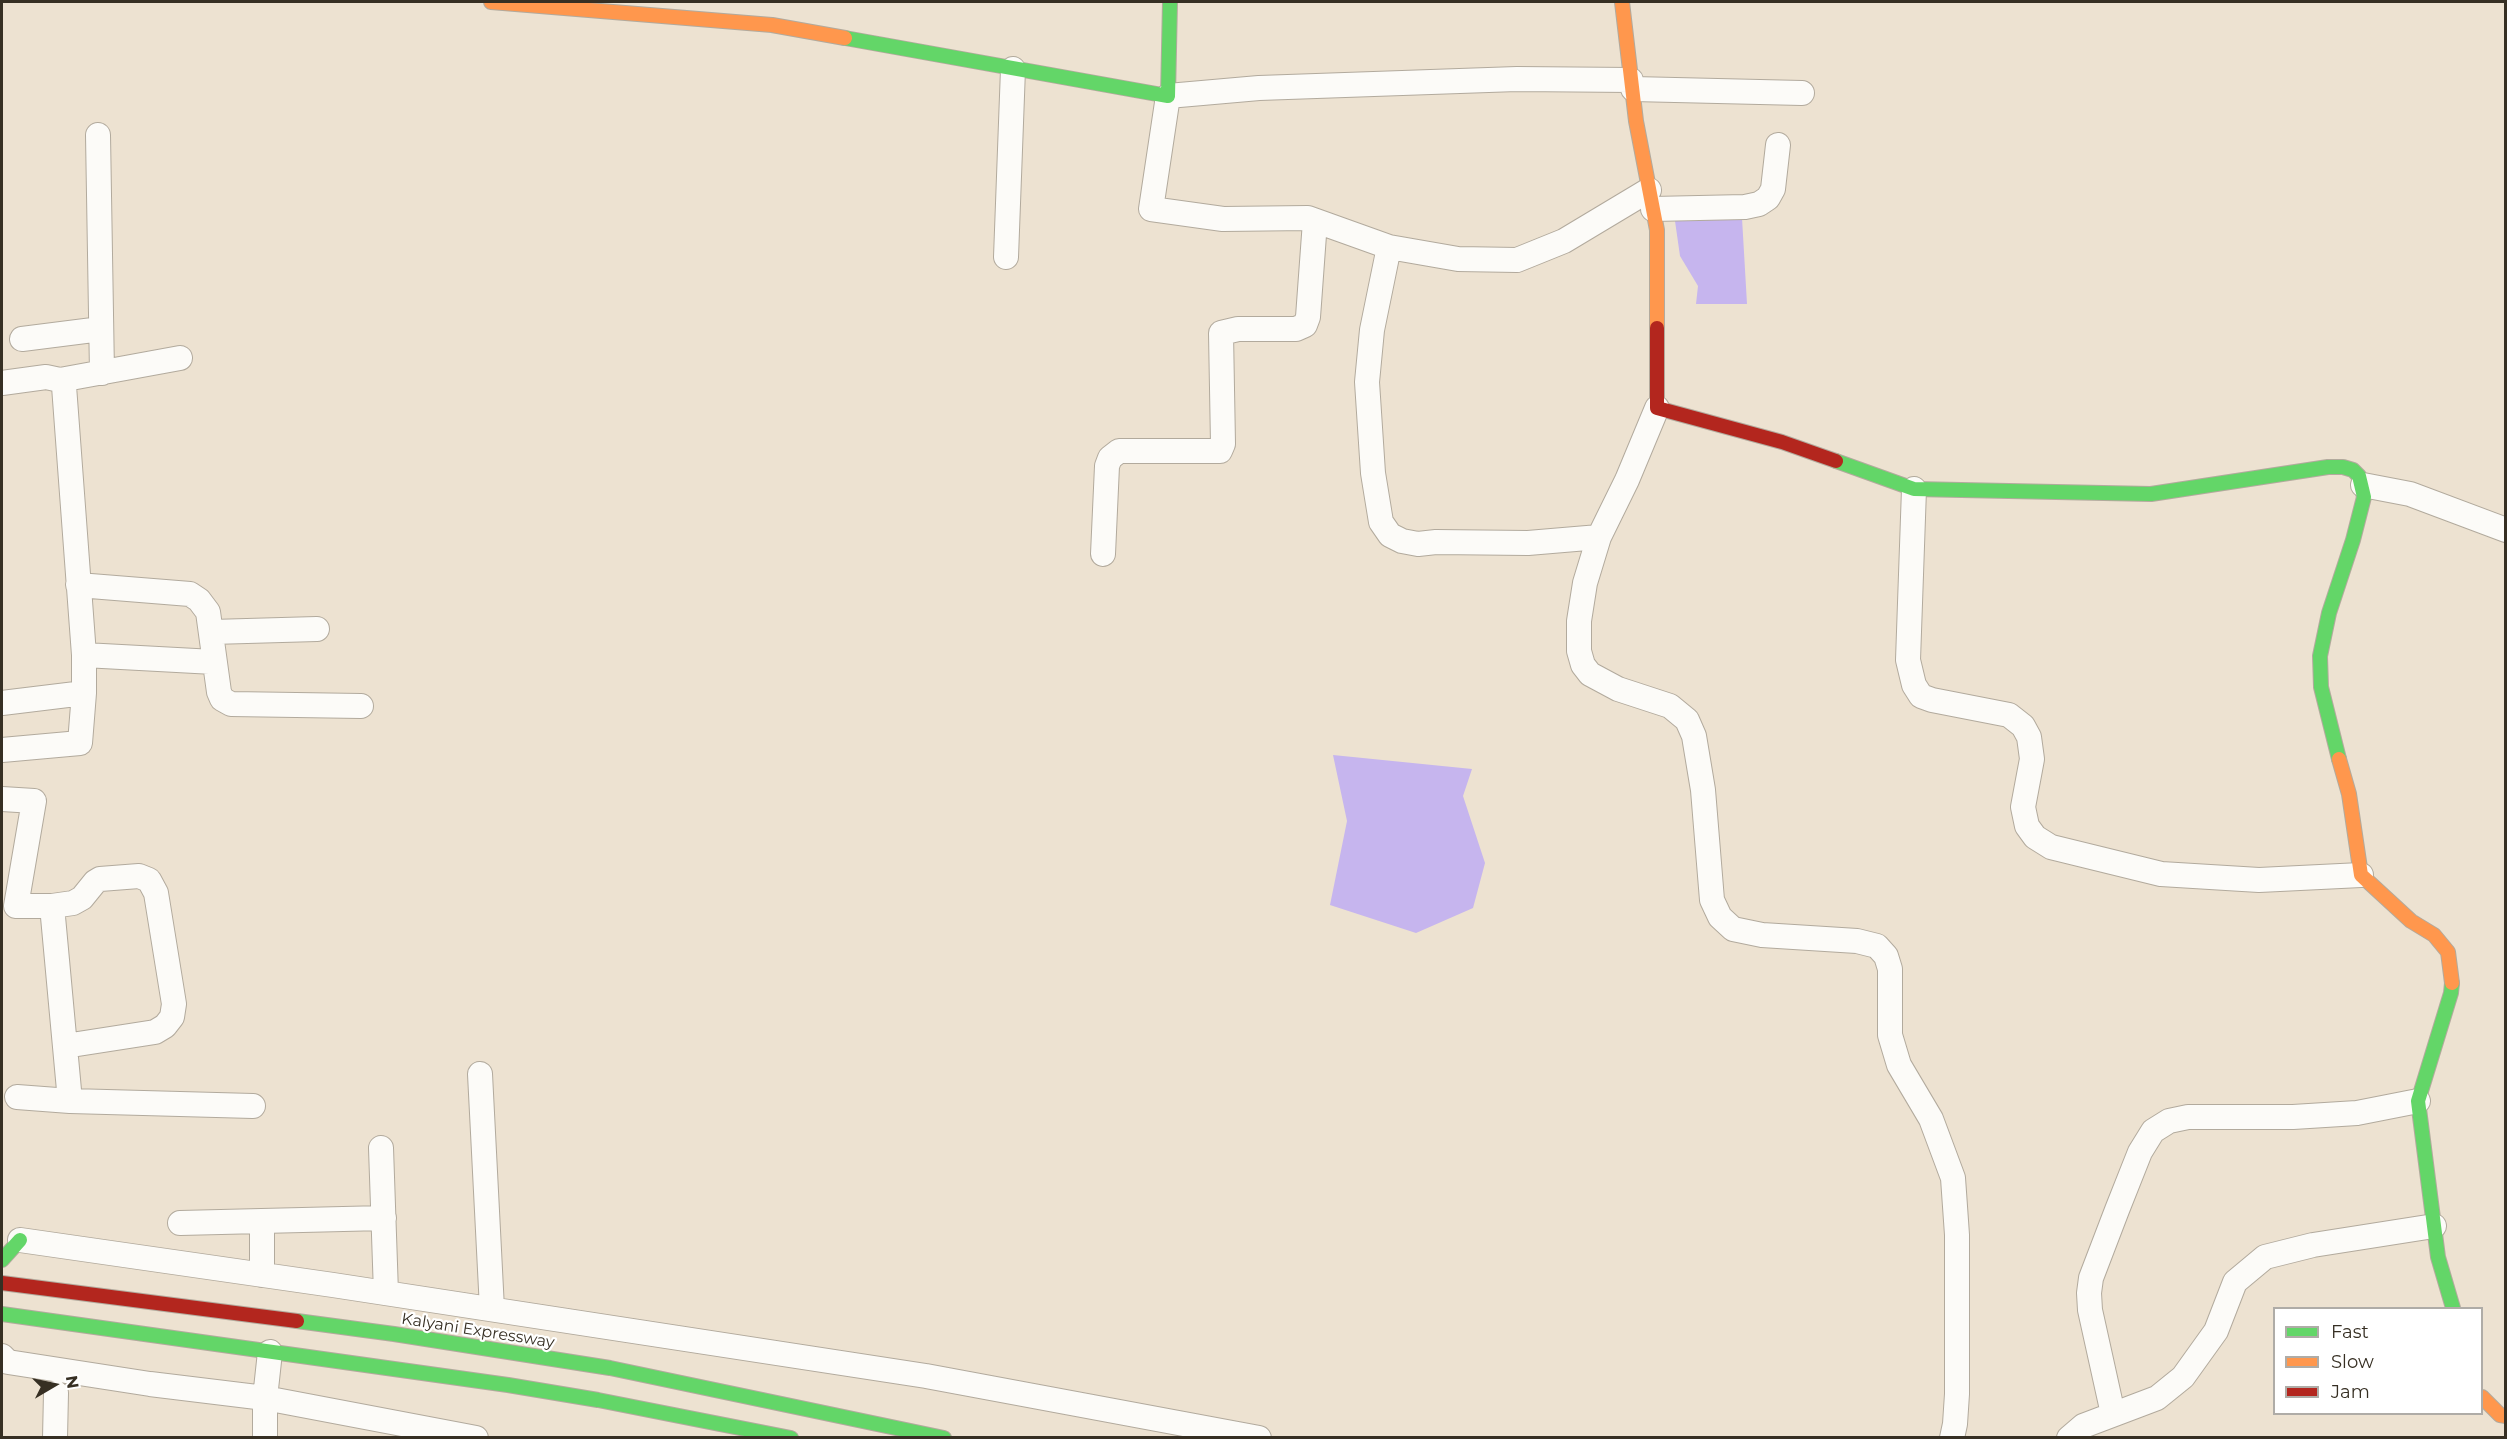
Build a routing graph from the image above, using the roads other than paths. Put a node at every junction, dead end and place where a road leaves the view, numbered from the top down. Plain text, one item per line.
1 (491, 2) edge
2 (1170, 2) edge
3 (1622, 2) edge
4 (670, 9) edge
5 (1014, 69) junction
6 (1631, 80) junction
7 (1802, 93) dead end
8 (1168, 96) junction
9 (98, 135) dead end
10 (1778, 145) dead end
11 (1651, 199) junction
12 (1315, 221) junction
13 (1389, 247) junction
14 (1006, 257) dead end
15 (101, 329) junction
16 (22, 339) dead end
17 (180, 358) dead end
18 (102, 373) junction
19 (60, 380) junction
20 (2, 383) edge
21 (1657, 408) junction
22 (2363, 485) junction
23 (1914, 489) junction
24 (2505, 530) edge
25 (1599, 537) junction
26 (1103, 554) dead end
27 (78, 585) junction
28 (317, 629) dead end
29 (212, 632) junction
30 (84, 655) junction
31 (214, 662) junction
32 (84, 693) junction
33 (2, 703) edge
34 (361, 706) dead end
35 (2, 750) edge
36 (2, 799) edge
37 (2361, 875) junction
38 (9, 905) edge
39 (52, 906) junction
40 (65, 1046) junction
41 (480, 1074) dead end
42 (17, 1096) dead end
43 (70, 1101) junction
44 (2418, 1101) junction
45 (253, 1106) dead end
46 (381, 1148) dead end
47 (384, 1218) junction
48 (262, 1221) junction
49 (180, 1223) dead end
50 (2434, 1226) junction
51 (11, 1239) edge
52 (2, 1260) edge
53 (262, 1275) junction
54 (2, 1283) edge
55 (386, 1293) junction
56 (2453, 1307) edge
57 (492, 1309) junction
58 (2, 1314) edge
59 (270, 1352) junction
60 (2, 1356) edge
61 (56, 1393) dead end
62 (265, 1398) junction
63 (2483, 1399) edge
64 (2113, 1414) junction
65 (2505, 1416) edge
66 (56, 1437) edge
67 (265, 1437) edge
68 (476, 1437) edge
69 (791, 1437) edge
70 (944, 1437) edge
71 (1259, 1437) edge
72 (1952, 1437) edge
73 (2069, 1437) edge

1 - 4 main road
2 - 8 main road
3 - 6 main road
4 - 5 main road
5 - 8 main road
5 - 14 street
6 - 7 street
6 - 8 street
6 - 11 main road
8 - 12 street
9 - 15 street
10 - 11 street
11 - 13 street
11 - 21 main road
12 - 13 street
12 - 26 street
13 - 25 street
15 - 16 street
15 - 18 street
17 - 18 street
18 - 19 street
19 - 20 street
19 - 27 street
21 - 23 main road
21 - 25 street
22 - 23 main road
22 - 24 street
22 - 37 main road
23 - 37 street
25 - 72 street
27 - 29 street
27 - 30 street
28 - 29 street
29 - 31 street
30 - 31 street
30 - 32 street
31 - 34 street
32 - 33 street
32 - 35 street
36 - 38 street
37 - 44 main road
38 - 39 street
39 - 40 street
39 - 40 street
40 - 43 street
41 - 57 street
42 - 43 street
43 - 45 street
44 - 50 main road
44 - 64 street
46 - 47 street
47 - 48 street
47 - 55 street
48 - 49 street
48 - 53 street
50 - 56 main road
50 - 64 street
51 - 52 main road
51 - 53 street
53 - 55 street
54 - 70 main road, Kalyani Expressway
55 - 57 street
57 - 71 street
58 - 59 main road
59 - 62 street
59 - 69 main road
60 - 62 street
61 - 66 street
62 - 67 street
62 - 68 street
63 - 65 main road
64 - 73 street

